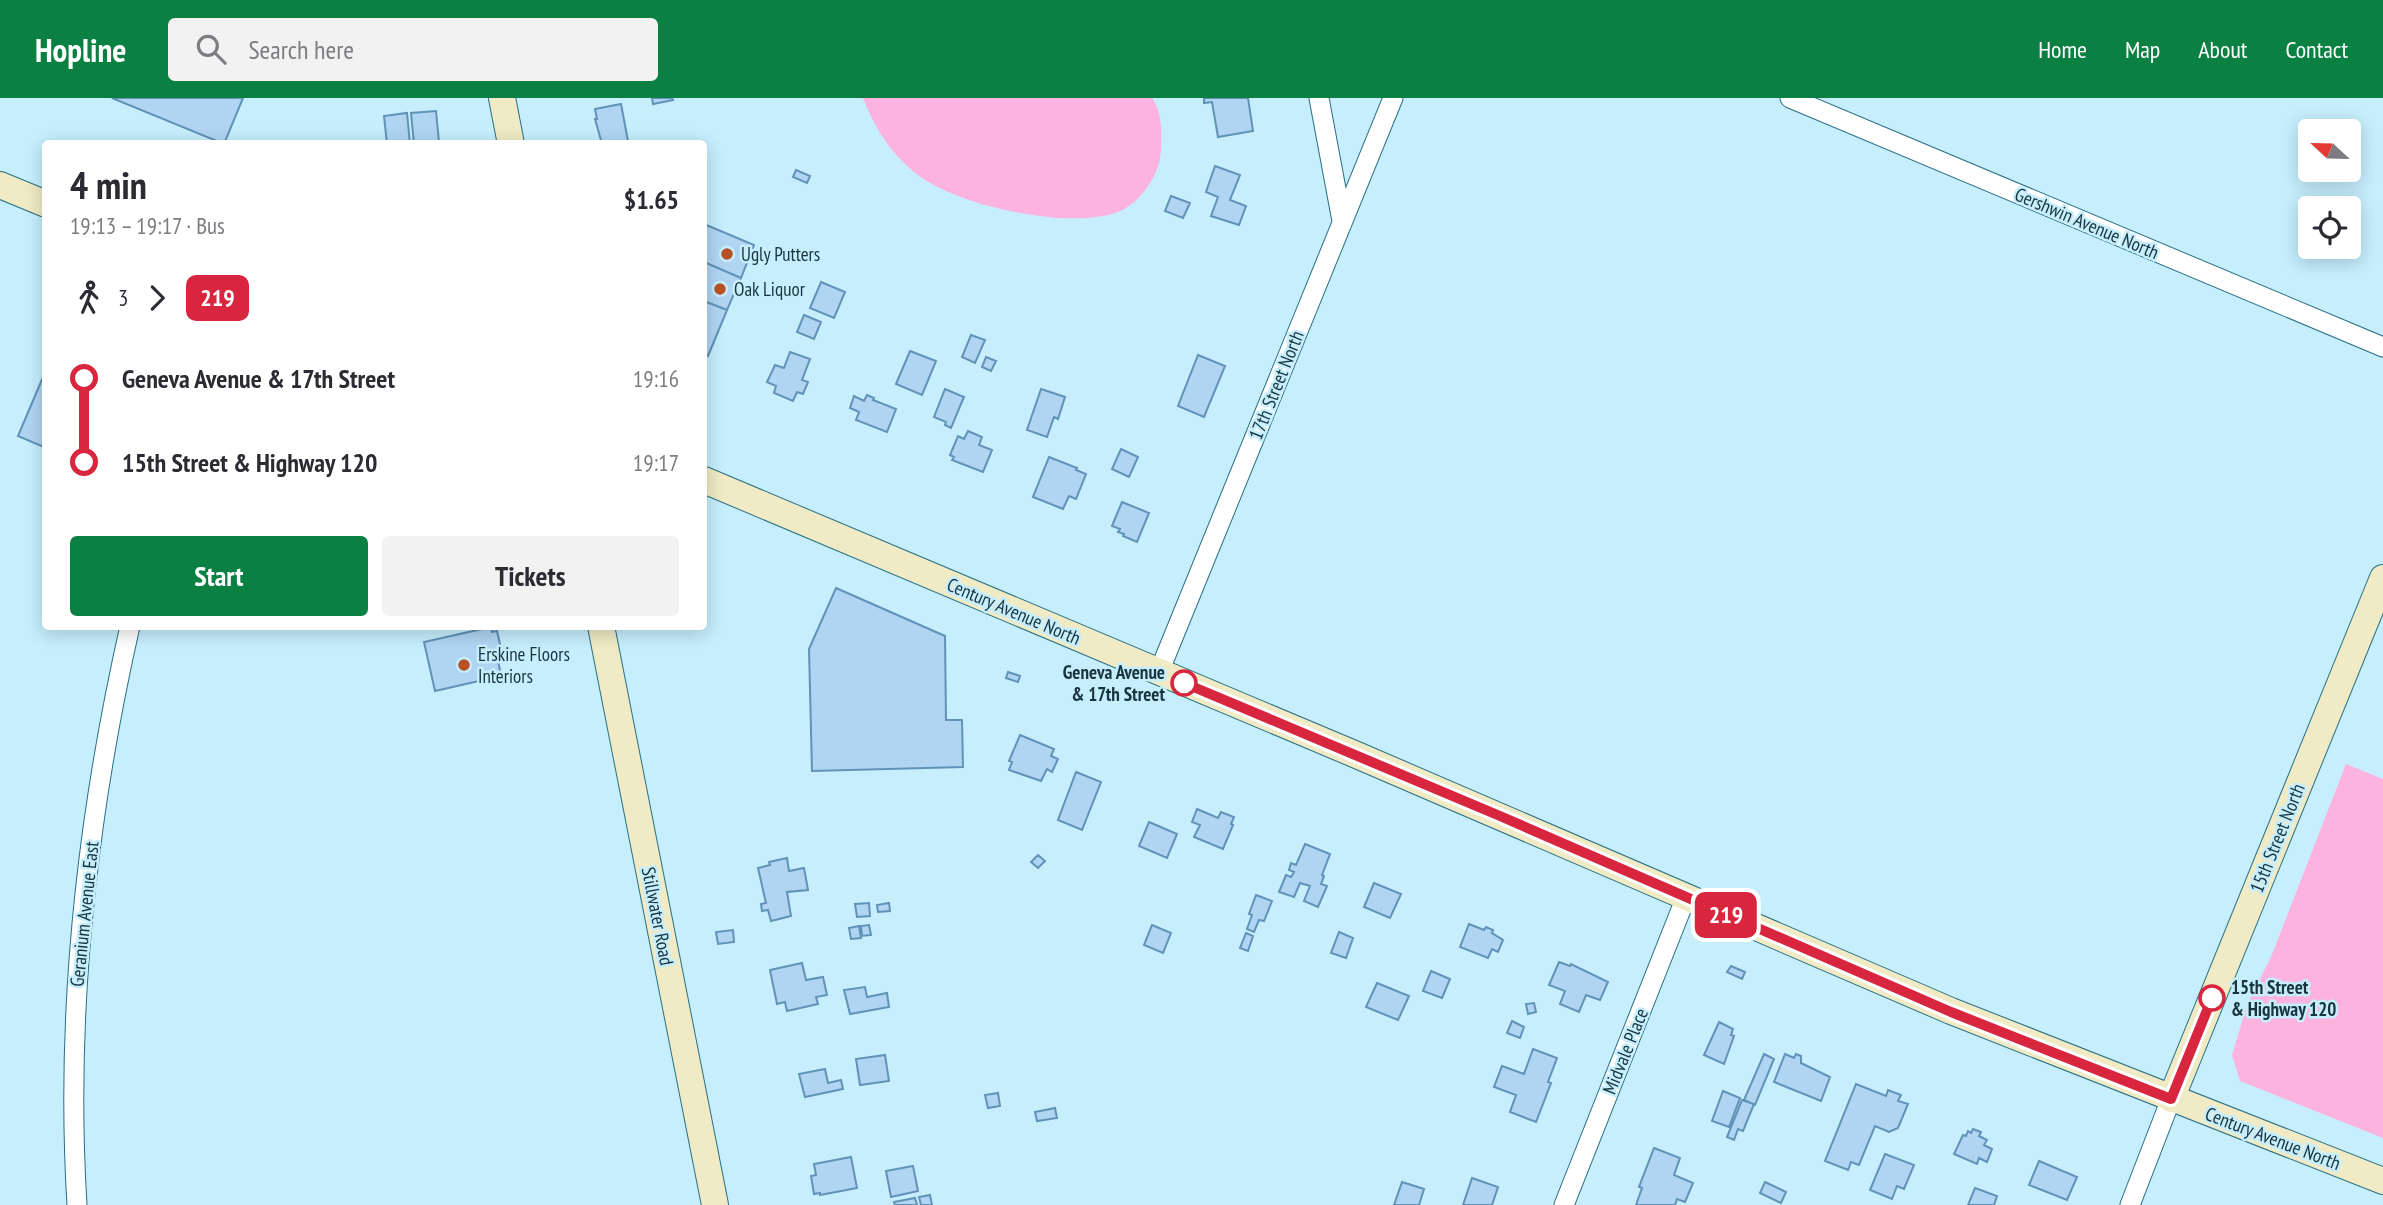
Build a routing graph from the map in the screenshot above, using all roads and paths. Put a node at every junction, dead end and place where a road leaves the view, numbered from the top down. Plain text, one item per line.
1 (502, 98) edge
2 (1318, 98) edge
3 (1393, 98) edge
4 (1790, 98) edge
5 (509, 140) edge
6 (0, 185) edge
7 (42, 202) edge
8 (1342, 222) junction
9 (2383, 347) edge
10 (707, 482) edge
11 (2383, 578) edge
12 (129, 630) edge
13 (602, 630) edge
14 (1159, 672) junction
15 (1686, 897) junction
16 (2171, 1099) junction
17 (2383, 1181) edge
18 (77, 1205) edge
19 (715, 1205) edge
20 (1564, 1205) edge
21 (2130, 1205) edge

1 - 5 main road
2 - 8 street
3 - 8 street, 17th Street North
4 - 9 street, Gershwin Avenue North
6 - 7 main road
8 - 14 street, 17th Street North
10 - 14 main road, Century Avenue North
11 - 16 main road, 15th Street North
12 - 18 street, Geranium Avenue East
13 - 19 main road, Stillwater Road
14 - 15 main road, Century Avenue North
15 - 16 main road, Century Avenue North
15 - 20 street, Midvale Place
16 - 17 main road, Century Avenue North
16 - 21 street

